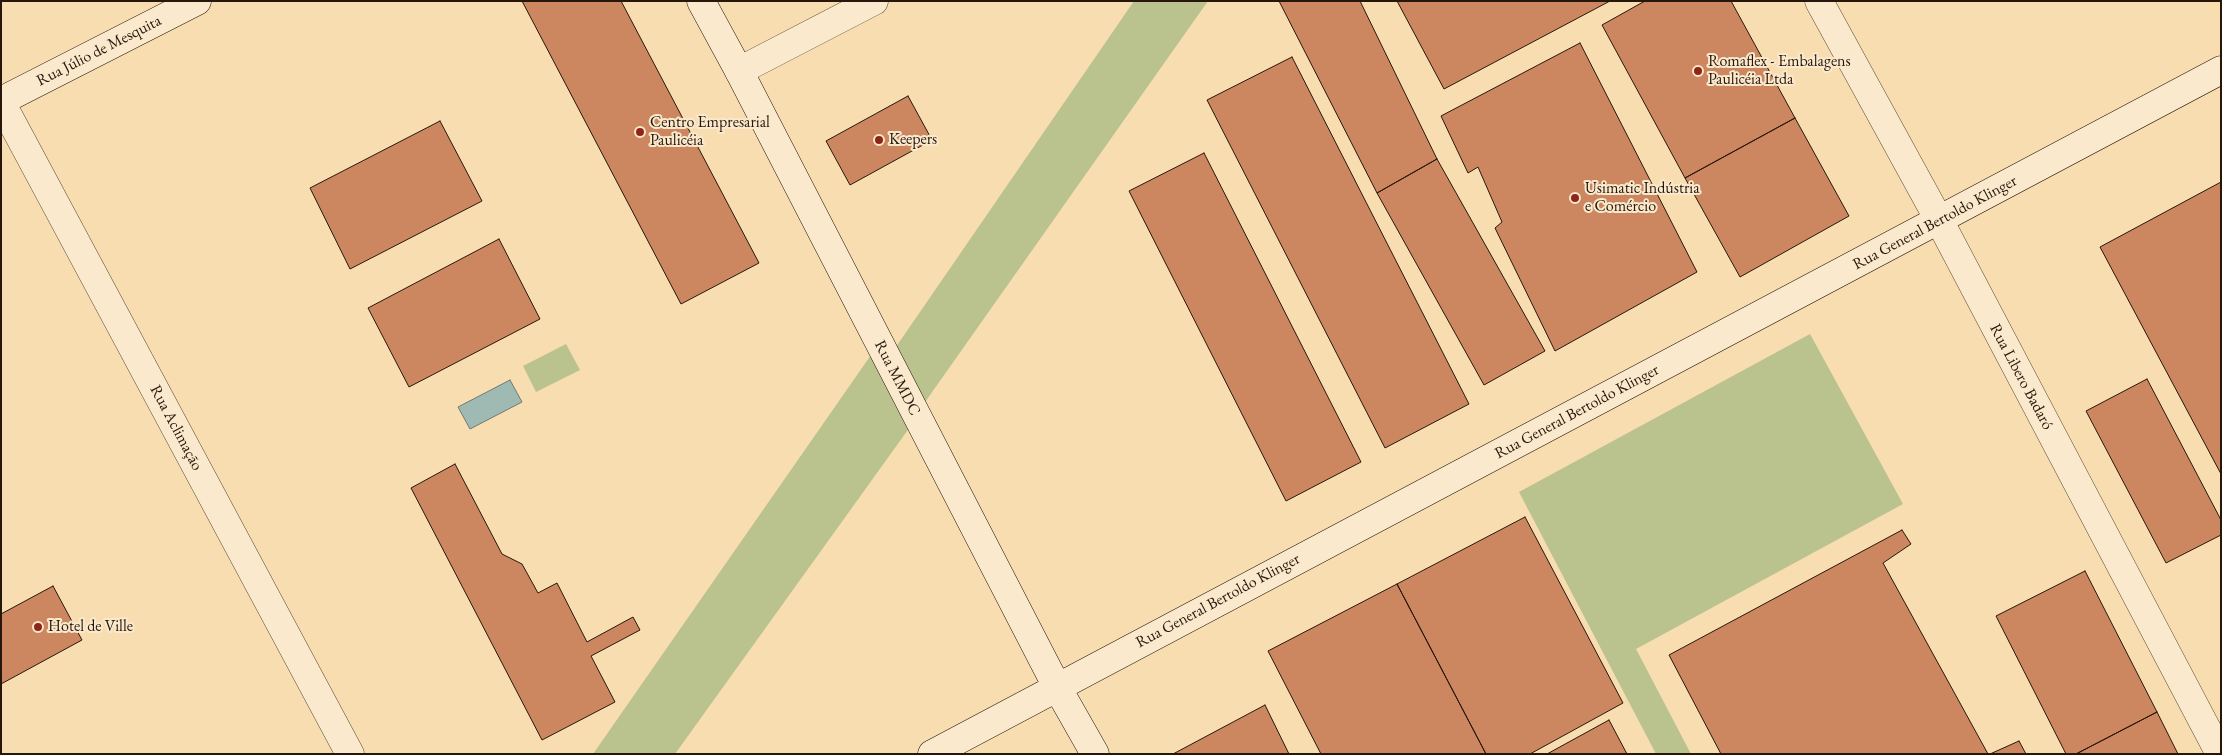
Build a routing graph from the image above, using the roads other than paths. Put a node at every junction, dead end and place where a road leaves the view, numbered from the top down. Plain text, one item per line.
1 (197, 1) edge
2 (701, 1) edge
3 (874, 1) edge
4 (1819, 1) edge
5 (2221, 70) edge
6 (739, 71) junction
7 (1, 102) edge
8 (1939, 220) junction
9 (1057, 686) junction
10 (350, 754) edge
11 (932, 754) edge
12 (1094, 754) edge
13 (2220, 754) edge

1 - 7 street, Rua Júlio de Mesquita
2 - 6 street, Rua MMDC
3 - 6 street
4 - 8 street, Rua Libero Badaró
5 - 8 street, Rua General Bertoldo Klinger
6 - 9 street, Rua MMDC
7 - 10 street, Rua Aclimação
8 - 9 street, Rua General Bertoldo Klinger
8 - 13 street, Rua Libero Badaró
9 - 11 street, Rua General Bertoldo Klinger
9 - 12 street, Rua MMDC

